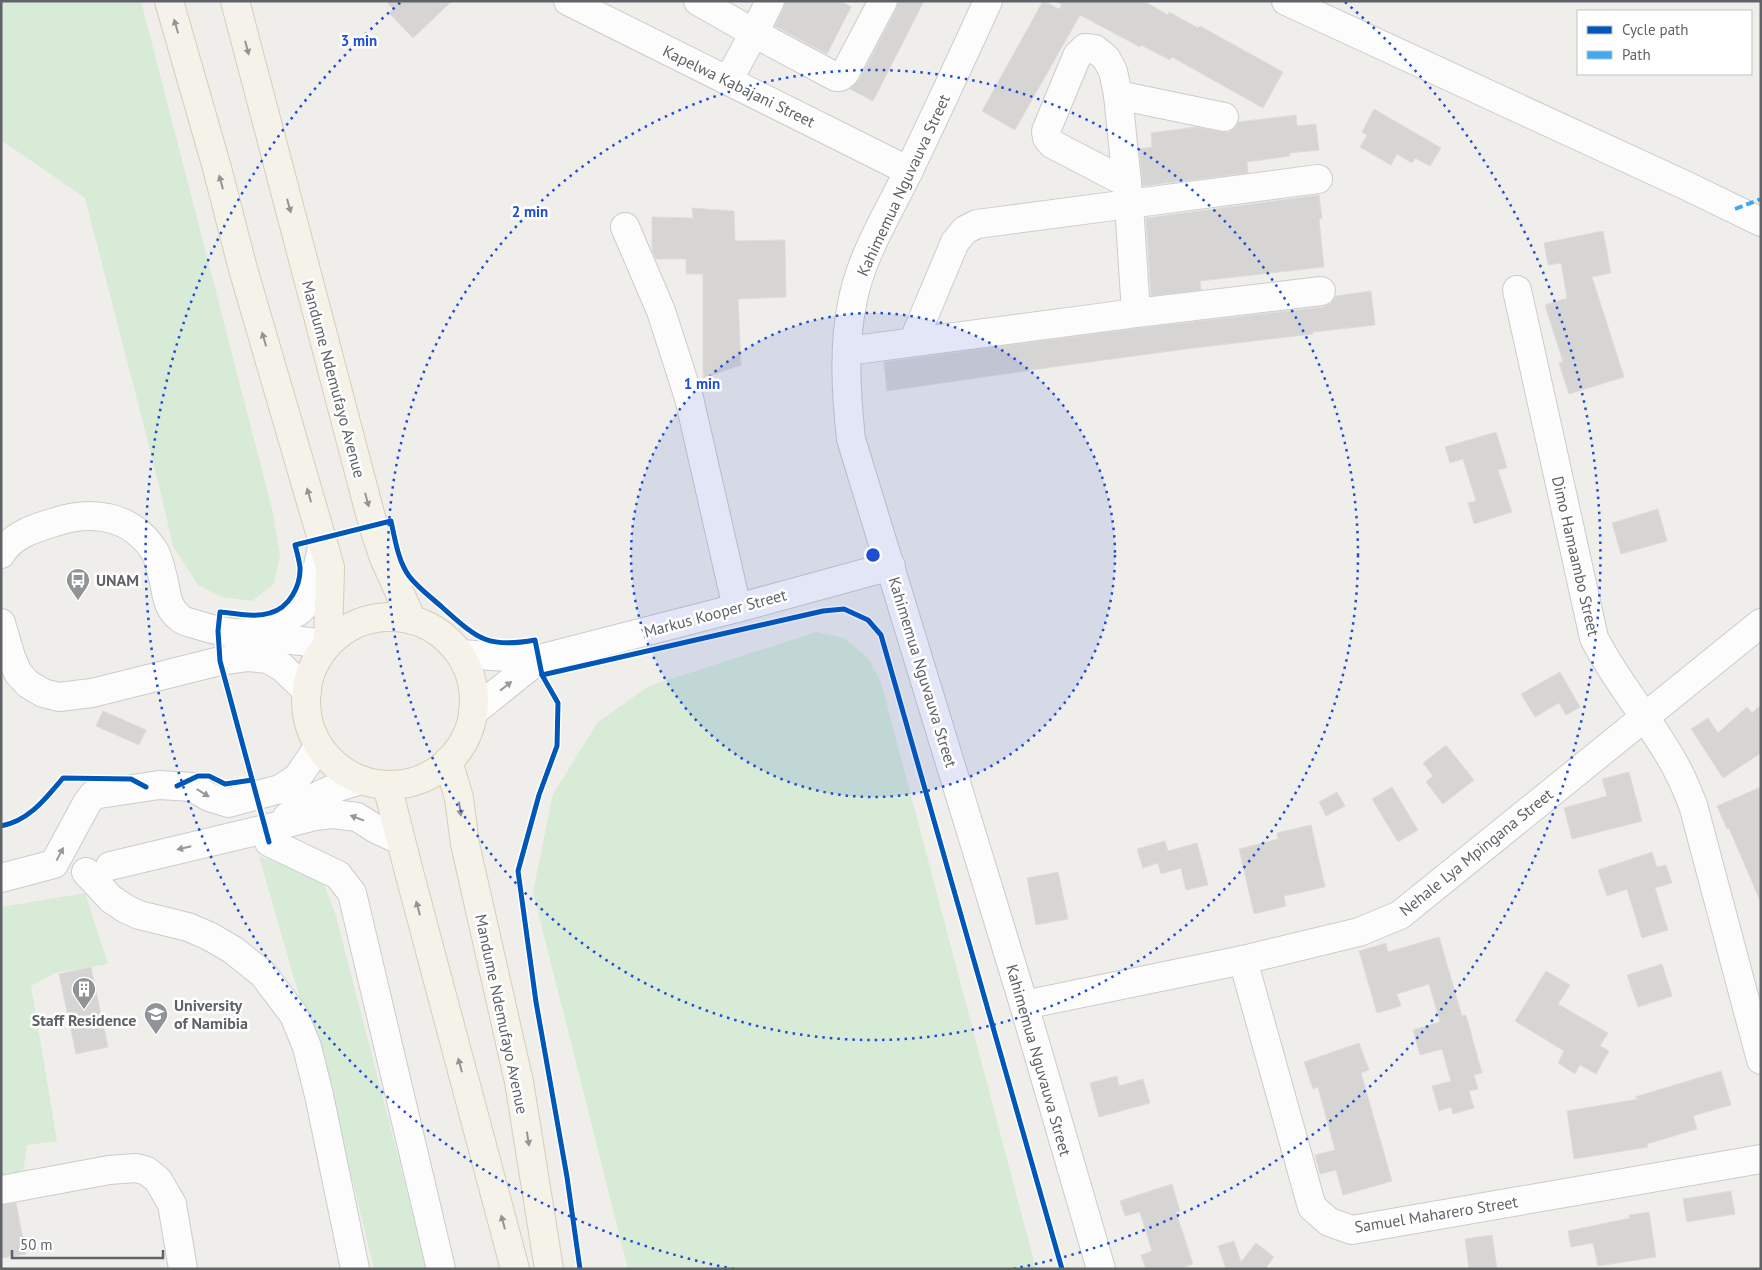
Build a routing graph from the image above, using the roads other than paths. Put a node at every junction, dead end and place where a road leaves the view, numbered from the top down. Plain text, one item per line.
1 (169, 1) edge
2 (235, 1) edge
3 (568, 1) edge
4 (698, 1) edge
5 (770, 1) edge
6 (883, 1) edge
7 (988, 1) edge
8 (1286, 1) edge
9 (754, 33) junction
10 (728, 81) junction
11 (1118, 95) junction
12 (1224, 117) dead end
13 (909, 171) junction
14 (1318, 179) dead end
15 (1128, 193) junction
16 (1761, 222) edge
17 (625, 227) dead end
18 (1516, 290) dead end
19 (1321, 291) dead end
20 (1136, 313) junction
21 (913, 342) junction
22 (847, 351) junction
23 (322, 542) junction
24 (1, 554) edge
25 (891, 566) junction
26 (737, 608) junction
27 (412, 620) junction
28 (1, 623) edge
29 (1761, 623) edge
30 (240, 634) junction
31 (328, 644) junction
32 (460, 654) junction
33 (539, 659) junction
34 (308, 691) junction
35 (1644, 716) junction
36 (471, 719) junction
37 (319, 746) junction
38 (448, 762) junction
39 (361, 780) junction
40 (387, 785) junction
41 (274, 834) junction
42 (400, 840) junction
43 (97, 869) junction
44 (1, 878) edge
45 (1, 896) edge
46 (1243, 960) junction
47 (1024, 1005) junction
48 (1761, 1060) edge
49 (1761, 1159) edge
50 (1, 1190) edge
51 (183, 1269) edge
52 (355, 1269) edge
53 (441, 1269) edge
54 (515, 1269) edge
55 (550, 1269) edge
56 (1101, 1269) edge

23 -> 1 main road
2 -> 27 main road, Mandume Ndemufayo Avenue
3 - 10 street, Kapelwa Kabajani Street
4 - 9 street
5 - 9 street
6 - 9 street
7 - 13 street, Kahimemua Nguvauva Street
8 - 16 street
9 - 10 street
10 - 13 street, Kapelwa Kabajani Street
11 - 12 street
11 - 15 street
11 - 15 street
13 - 22 street, Kahimemua Nguvauva Street
14 - 15 street
15 - 20 street
15 - 21 street
17 - 26 street
18 - 35 street, Dimo Hamaambo Street
19 - 20 street
20 - 21 street
21 - 22 street
22 - 25 street, Kahimemua Nguvauva Street
23 - 30 street
23 - 31 main road
24 - 30 street
25 - 26 street, Markus Kooper Street
25 - 47 street, Kahimemua Nguvauva Street
26 - 33 street, Markus Kooper Street
27 - 31 main road
27 - 32 main road
28 - 34 street
29 - 35 street, Nehale Lya Mpingana Street
30 - 31 street
31 - 34 main road
32 - 33 street
32 - 36 main road
36 -> 33 street
34 - 37 main road
35 - 46 street, Nehale Lya Mpingana Street
35 - 48 street, Dimo Hamaambo Street
36 - 38 main road
37 - 39 main road
44 -> 37 street
38 - 40 main road
38 -> 55 main road, Mandume Ndemufayo Avenue
39 - 40 main road
39 - 41 street
40 - 42 main road
42 -> 41 street
41 -> 43 street
41 - 53 street
54 -> 42 main road
43 - 45 street
43 - 52 street
46 - 47 street, Nehale Lya Mpingana Street
46 - 49 street, Samuel Maharero Street
47 - 56 street, Kahimemua Nguvauva Street
50 - 51 street

